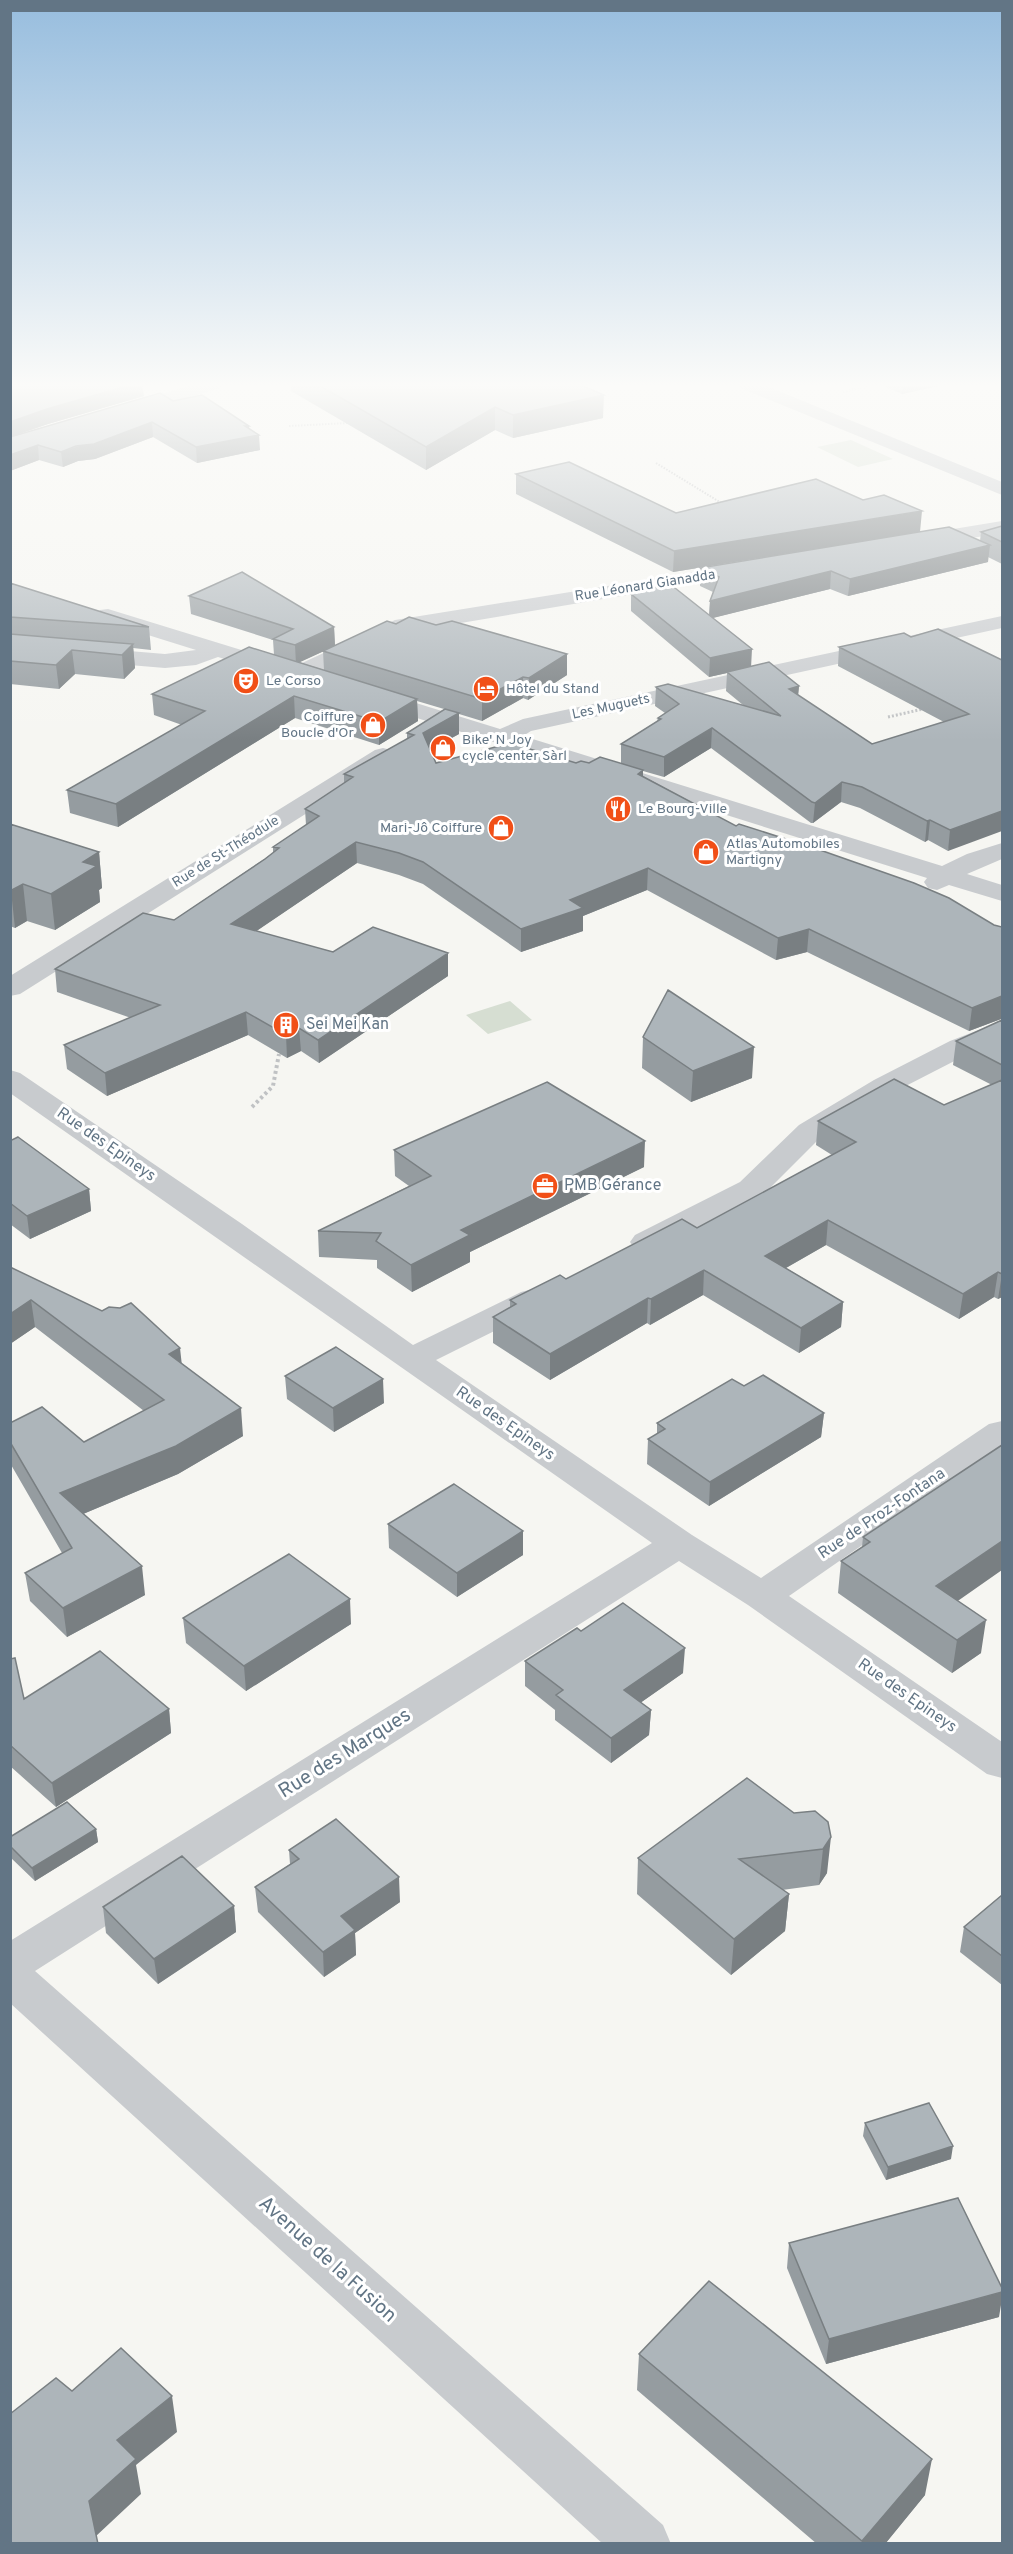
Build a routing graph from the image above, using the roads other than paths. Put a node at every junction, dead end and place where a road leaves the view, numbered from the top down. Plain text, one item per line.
1 (1002, 527) edge
2 (896, 544) edge
3 (768, 566) edge
4 (81, 606) edge
5 (1002, 622) edge
6 (10, 648) edge
7 (215, 650) junction
8 (297, 674) junction
9 (443, 718) junction
10 (503, 737) junction
11 (1002, 851) edge
12 (945, 875) junction
13 (1002, 893) edge
14 (945, 905) edge
15 (10, 988) edge
16 (1002, 1030) edge
17 (10, 1079) edge
18 (624, 1254) edge
19 (560, 1285) edge
20 (411, 1359) junction
21 (1002, 1432) edge
22 (679, 1544) junction
23 (762, 1596) junction
24 (1002, 1763) edge
25 (10, 1964) edge
26 (10, 1975) edge
27 (645, 2544) edge

1 - 2 street
3 - 8 street, Rue Léonard Gianadda
4 - 7 street
5 - 10 street, Les Muguets
6 - 7 street
7 - 8 street
8 - 9 street
9 - 10 street
9 - 15 street, Rue de St-Théodule
10 - 12 street
11 - 12 street
12 - 13 street
12 - 14 street
16 - 18 street
17 - 20 street, Rue des Epineys
19 - 20 street
20 - 22 street, Rue des Epineys
21 - 23 street, Rue de Proz-Fontana
22 - 23 street, Rue des Epineys
22 - 25 street, Rue des Marques
23 - 24 street, Rue des Epineys
26 - 27 street, Avenue de la Fusion

